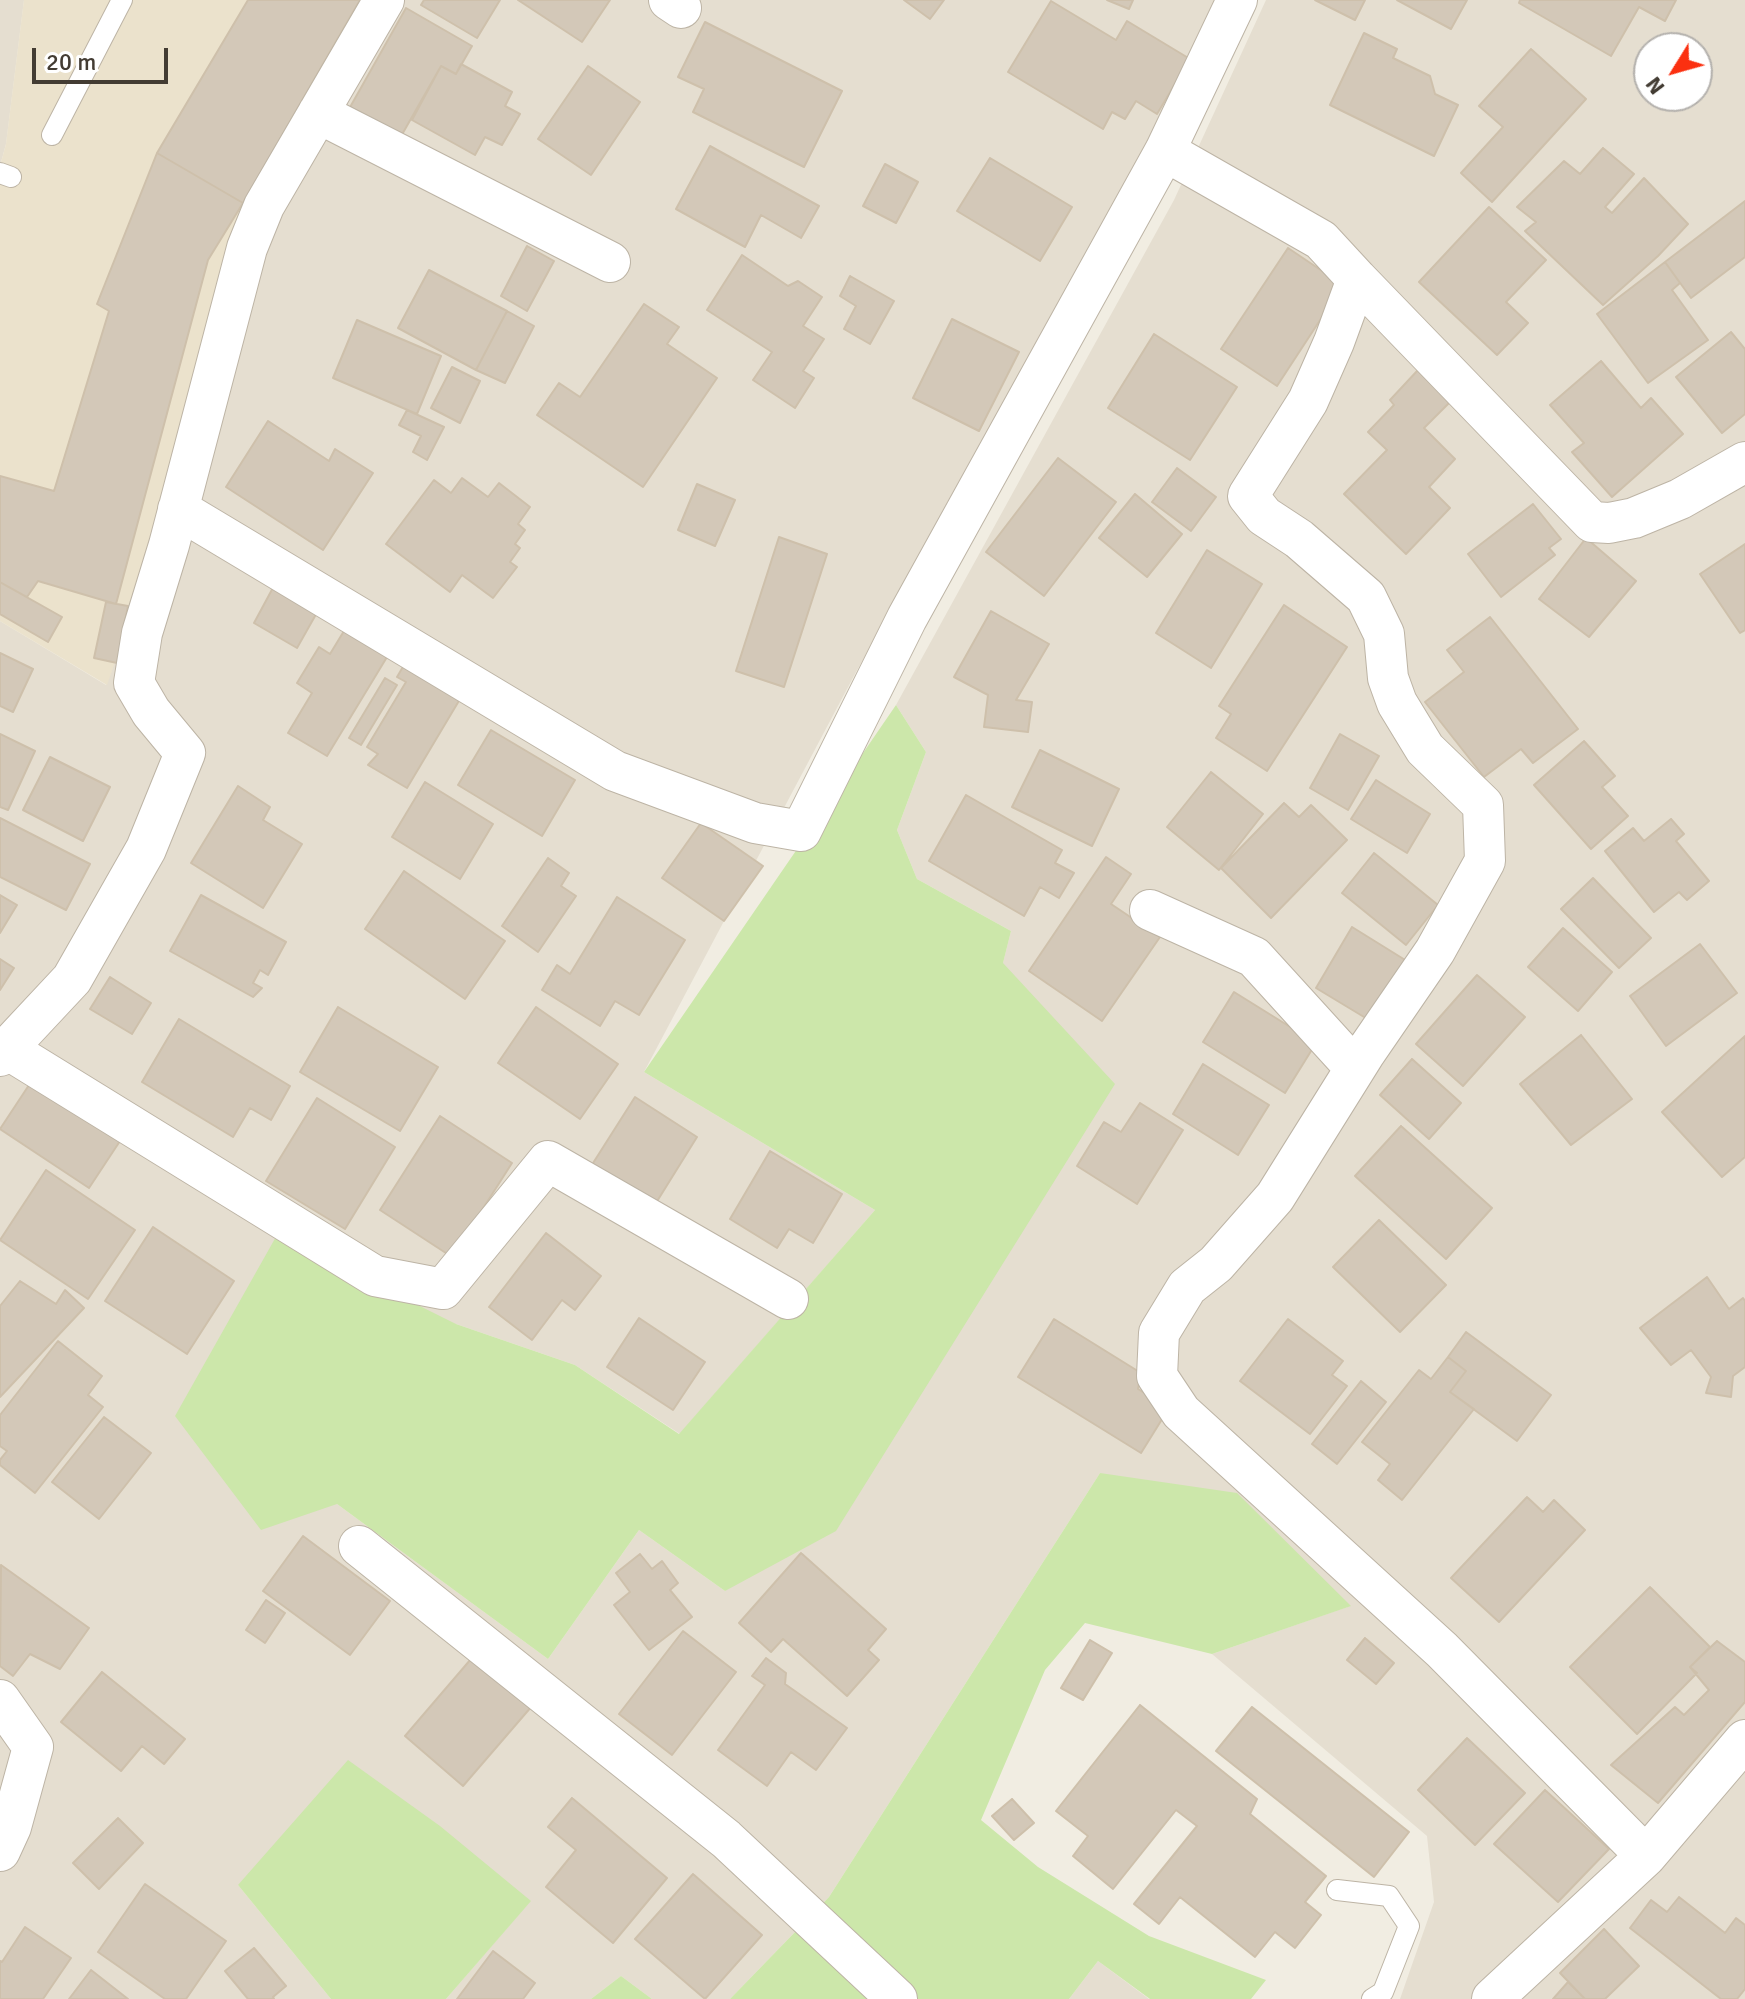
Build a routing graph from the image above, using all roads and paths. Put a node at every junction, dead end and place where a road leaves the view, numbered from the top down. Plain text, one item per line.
1 (122, 0) edge
2 (384, 0) edge
3 (1237, 0) edge
4 (318, 113) junction
5 (52, 135) dead end
6 (1165, 151) junction
7 (610, 262) dead end
8 (1357, 279) junction
9 (1745, 462) edge
10 (178, 509) junction
11 (1150, 910) dead end
12 (3, 1053) edge
13 (1355, 1068) junction
14 (788, 1299) dead end
15 (359, 1546) dead end
16 (0, 1700) edge
17 (1745, 1740) edge
18 (0, 1851) edge
19 (1646, 1856) junction
20 (1337, 1890) dead end
21 (897, 1999) edge
22 (1372, 1999) edge
23 (1492, 1999) edge

1 - 5 lane
2 - 4 street
3 - 6 street
4 - 7 street
4 - 10 street
6 - 8 street
6 - 10 street
8 - 9 street
8 - 13 street
10 - 12 street
11 - 13 street
12 - 14 street
13 - 19 street
15 - 21 street
16 - 18 street
17 - 19 street
19 - 23 street
20 - 22 lane

